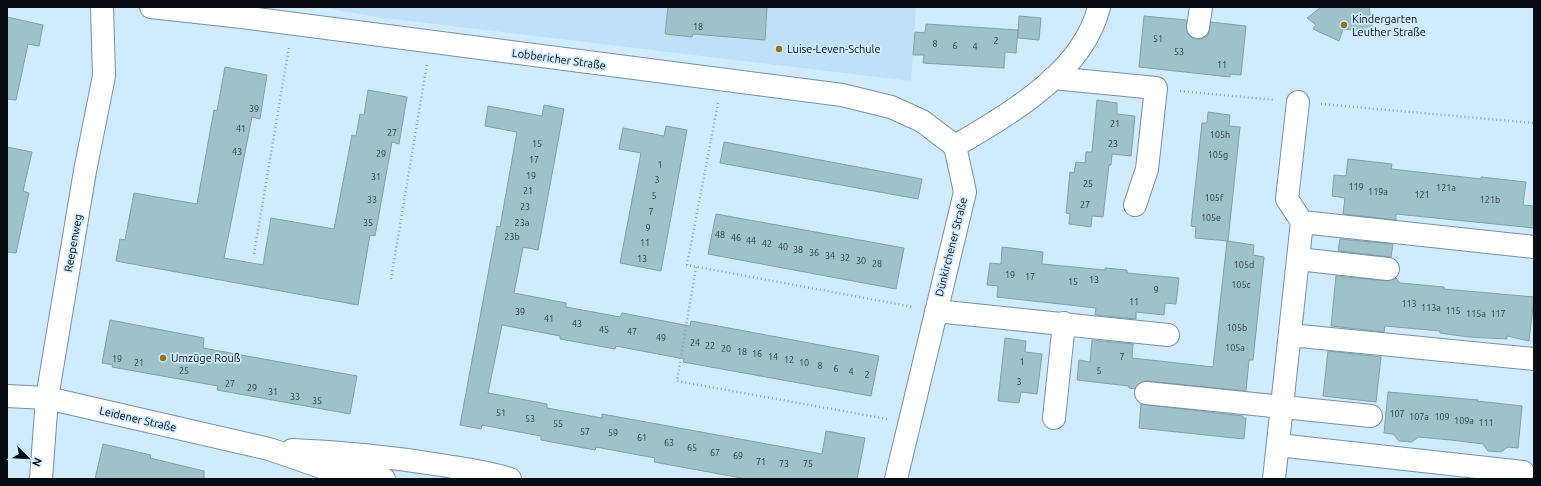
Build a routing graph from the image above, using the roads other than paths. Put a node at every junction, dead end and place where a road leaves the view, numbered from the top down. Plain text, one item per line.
1 (102, 7) edge
2 (1099, 7) edge
3 (164, 8) edge
4 (244, 12) edge
5 (1053, 78) junction
6 (1298, 102) road end
7 (954, 146) junction
8 (1135, 205) dead end
9 (1302, 222) junction
10 (1534, 247) edge
11 (1298, 259) junction
12 (1388, 269) dead end
13 (936, 311) junction
14 (1064, 323) junction
15 (1168, 334) dead end
16 (1290, 335) junction
17 (1534, 359) edge
18 (1146, 393) dead end
19 (7, 396) edge
20 (47, 398) junction
21 (1283, 407) junction
22 (1371, 416) dead end
23 (1054, 418) dead end
24 (1278, 446) junction
25 (269, 449) junction
26 (1523, 472) dead end
27 (41, 479) edge
28 (384, 479) edge
29 (510, 479) edge
30 (896, 479) edge
31 (1274, 479) edge

1 - 20 street, Reepenweg
2 - 5 street
3 - 4 street, Lobbericher Straße
4 - 7 street, Lobbericher Straße
5 - 7 street
5 - 8 street
6 - 9 street
7 - 13 street, Dünkirchener Straße
9 - 10 street
9 - 11 street
11 - 12 street
11 - 16 street
13 - 14 street
13 - 30 street, Dünkirchener Straße
14 - 15 street
14 - 23 street
16 - 17 street
16 - 21 street
18 - 21 street
19 - 20 street, Leidener Straße
20 - 25 street, Leidener Straße
20 - 27 street, Reepenweg
21 - 22 street
21 - 24 street
24 - 26 street
24 - 31 street
25 - 28 street, Leidener Straße
25 - 29 street, Leidener Straße

